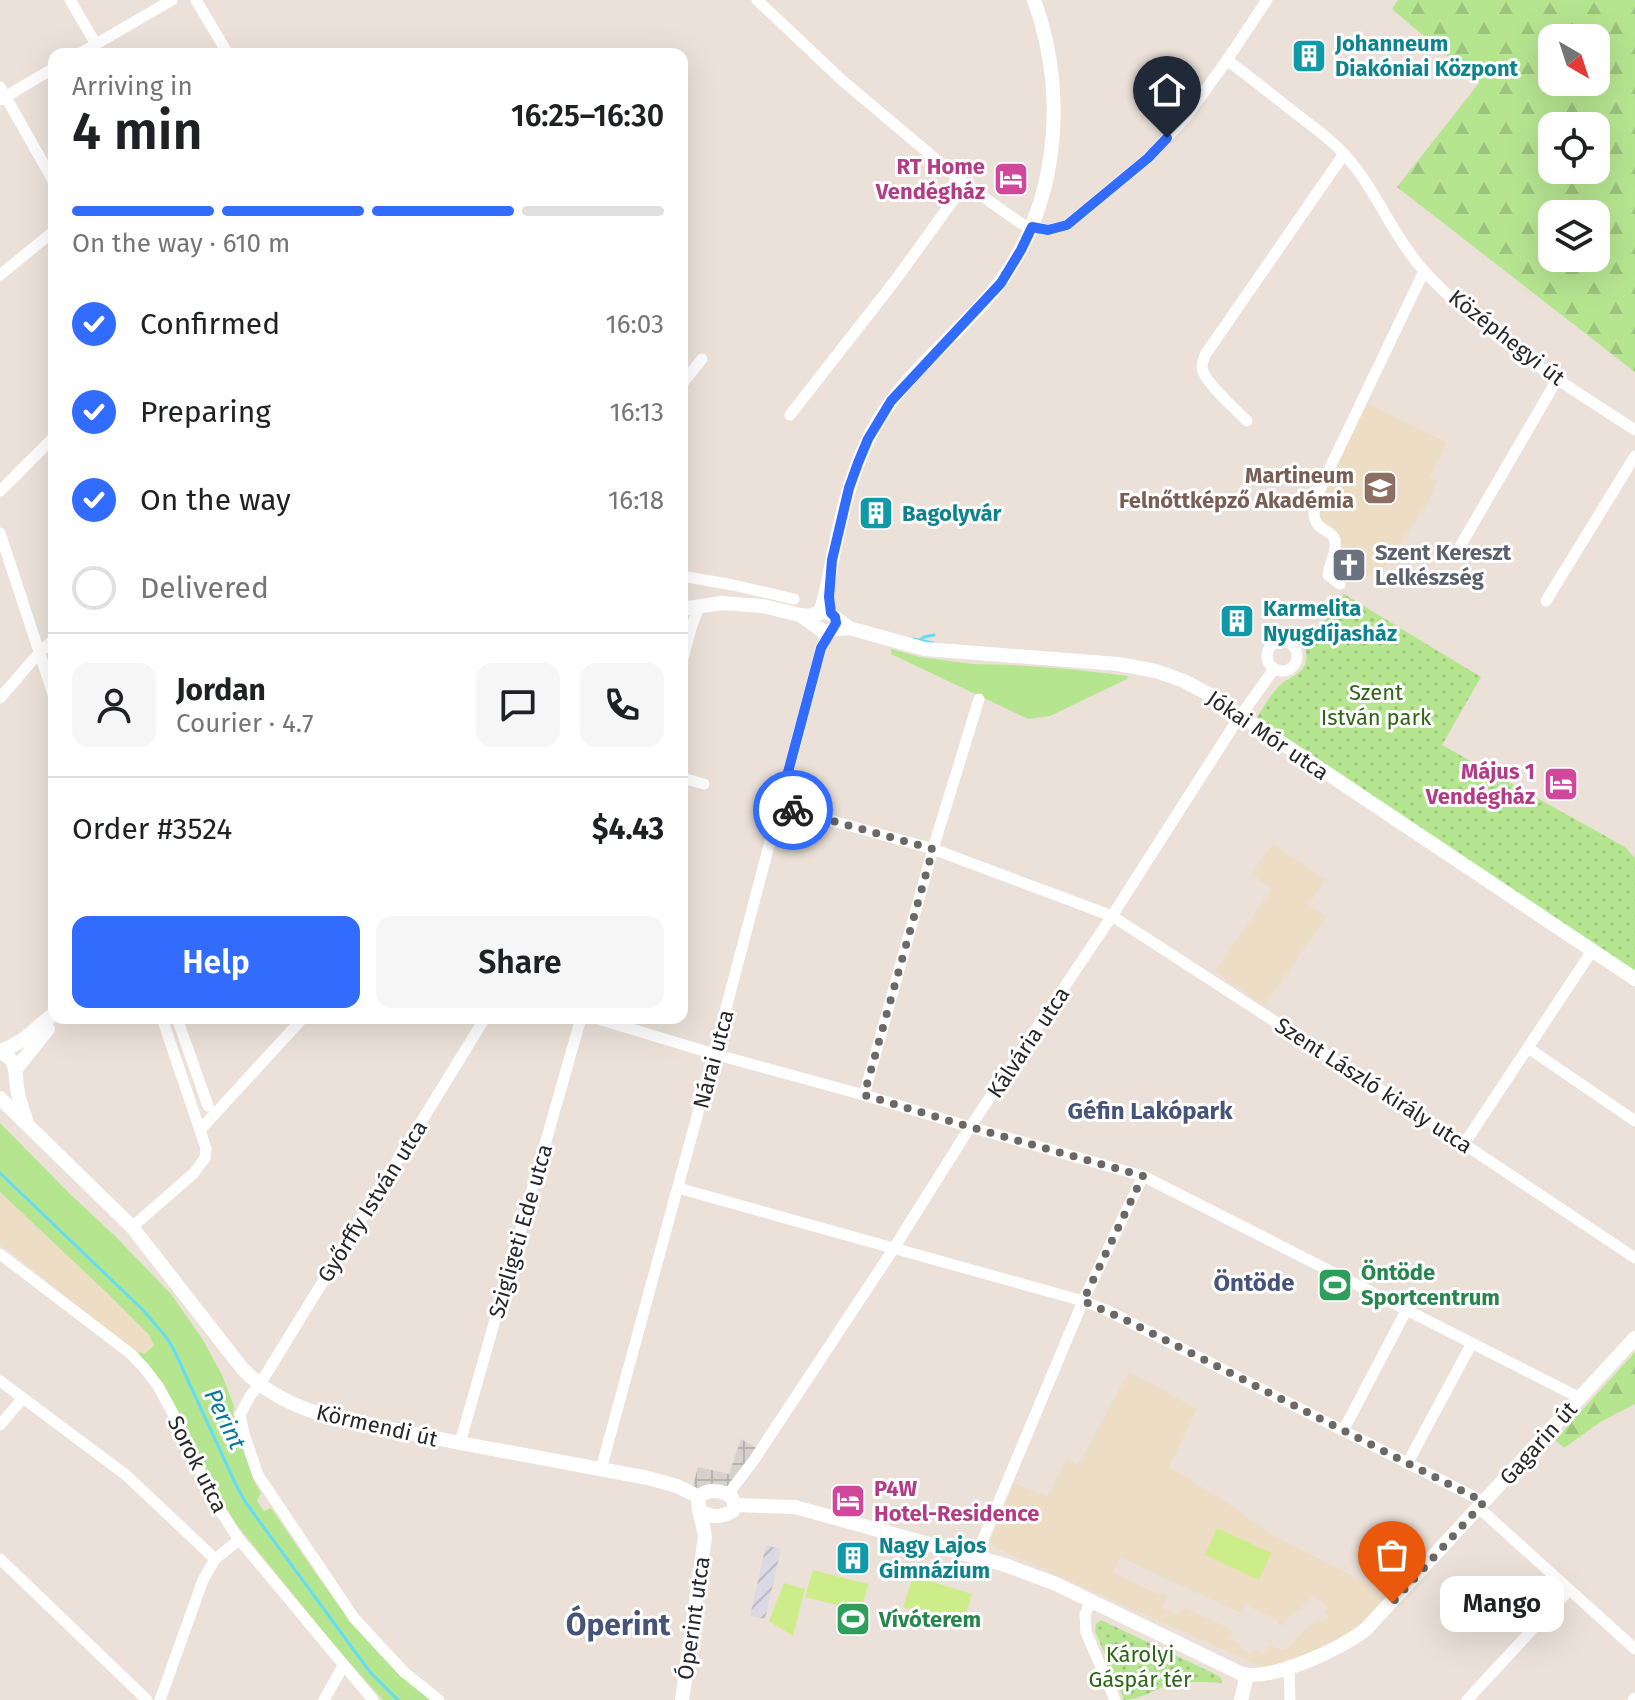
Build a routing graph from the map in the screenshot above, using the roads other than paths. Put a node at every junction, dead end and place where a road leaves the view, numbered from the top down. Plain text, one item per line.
1 (70, 0) edge
2 (172, 0) edge
3 (196, 0) edge
4 (757, 0) edge
5 (1034, 0) edge
6 (1267, 0) edge
7 (96, 44) junction
8 (89, 48) edge
9 (224, 48) edge
10 (1227, 60) junction
11 (48, 71) edge
12 (2, 94) edge
13 (1344, 154) junction
14 (48, 172) edge
15 (965, 184) junction
16 (1032, 227) junction
17 (48, 236) edge
18 (1424, 271) junction
19 (0, 275) edge
20 (702, 359) dead end
21 (688, 376) edge
22 (1558, 378) junction
23 (790, 415) dead end
24 (1247, 421) dead end
25 (1635, 430) edge
26 (48, 443) edge
27 (1635, 456) edge
28 (0, 491) edge
29 (0, 533) edge
30 (1459, 548) dead end
31 (688, 577) edge
32 (1340, 584) dead end
33 (794, 599) dead end
34 (1546, 601) dead end
35 (700, 605) junction
36 (688, 608) edge
37 (825, 621) junction
38 (688, 640) edge
39 (48, 645) edge
40 (39, 653) junction
41 (1274, 669) dead end
42 (48, 679) edge
43 (0, 698) edge
44 (979, 699) dead end
45 (1241, 716) junction
46 (688, 780) edge
47 (704, 784) dead end
48 (779, 806) junction
49 (933, 849) junction
50 (1112, 916) junction
51 (1592, 951) junction
52 (1635, 979) edge
53 (48, 1020) edge
54 (50, 1024) edge
55 (164, 1024) edge
56 (179, 1024) edge
57 (297, 1024) edge
58 (481, 1024) edge
59 (579, 1024) edge
60 (615, 1024) edge
61 (1528, 1048) junction
62 (0, 1052) edge
63 (714, 1054) junction
64 (16, 1073) junction
65 (0, 1095) edge
66 (864, 1095) junction
67 (208, 1106) dead end
68 (1635, 1121) edge
69 (28, 1124) junction
70 (970, 1127) junction
71 (200, 1130) junction
72 (1464, 1144) junction
73 (1143, 1176) junction
74 (678, 1188) junction
75 (132, 1227) junction
76 (894, 1248) junction
77 (0, 1254) edge
78 (1635, 1258) edge
79 (1083, 1301) junction
80 (1406, 1311) junction
81 (1635, 1338) edge
82 (1472, 1343) junction
83 (0, 1381) edge
84 (260, 1384) junction
85 (23, 1398) junction
86 (1580, 1398) junction
87 (0, 1425) edge
88 (1343, 1431) junction
89 (460, 1443) junction
90 (1407, 1464) junction
91 (601, 1469) junction
92 (731, 1499) junction
93 (699, 1504) junction
94 (1482, 1505) junction
95 (721, 1517) junction
96 (705, 1537) junction
97 (239, 1540) junction
98 (976, 1556) junction
99 (0, 1559) edge
100 (215, 1559) junction
101 (1569, 1590) junction
102 (1091, 1601) junction
103 (1635, 1649) edge
104 (343, 1666) junction
105 (1289, 1668) junction
106 (1247, 1675) junction
107 (147, 1700) edge
108 (160, 1700) edge
109 (324, 1700) edge
110 (373, 1700) edge
111 (439, 1700) edge
112 (682, 1700) edge
113 (1115, 1700) edge
114 (1241, 1700) edge
115 (1290, 1700) edge
116 (1467, 1700) edge

1 - 7 street
2 - 7 street
3 - 9 street
4 - 15 street
5 - 16 street, Nárai utca
6 - 10 street
7 - 8 street
10 - 13 street, Középhegyi út
10 - 16 street
11 - 12 street
12 - 14 street
13 - 18 street, Középhegyi út
13 - 24 street
15 - 16 street
15 - 23 street
16 - 37 street, Nárai utca
17 - 19 street
18 - 22 street, Középhegyi út
18 - 32 street
20 - 21 street
22 - 25 street, Középhegyi út
22 - 30 street
26 - 28 street
27 - 34 street
29 - 40 street
31 - 33 street
35 - 36 street
35 - 37 street, Jókai Mór utca
35 - 38 street
37 - 45 street, Jókai Mór utca
37 - 48 street, Nárai utca
39 - 40 street
40 - 42 street
40 - 43 street
41 - 45 street, Kálvária utca
44 - 49 street
45 - 50 street, Kálvária utca
45 - 51 street, Jókai Mór utca
46 - 47 street
48 - 49 street, Szent László király utca
48 - 63 street, Nárai utca
49 - 50 street, Szent László király utca
49 - 66 street
50 - 70 street, Kálvária utca
50 - 72 street, Szent László király utca
51 - 52 street, Jókai Mór utca
51 - 61 street
53 - 62 street
54 - 64 street
55 - 71 street
56 - 67 street
57 - 71 street
58 - 84 street, Győrffy István utca
59 - 89 street, Szigligeti Ede utca
60 - 63 street
61 - 68 street
61 - 72 street
62 - 64 street
63 - 66 street
63 - 74 street, Nárai utca
64 - 65 street
64 - 69 street
65 - 69 street, Körmendi út
66 - 70 street
69 - 75 street, Körmendi út
70 - 73 street
70 - 76 street, Kálvária utca
71 - 75 street
72 - 78 street, Szent László király utca
73 - 79 street
73 - 80 street
74 - 76 street
74 - 91 street, Nárai utca
75 - 84 street, Körmendi út
76 - 79 street
76 - 92 street, Kálvária utca
77 - 97 street, Sorok utca
79 - 88 street
79 - 98 street
80 - 82 street
80 - 88 street
81 - 86 street, Gagarin út
82 - 86 street
82 - 90 street
83 - 85 street
84 - 89 street, Körmendi út
84 - 111 street, Győrffy István utca
85 - 87 street
85 - 100 street
86 - 94 street, Gagarin út
88 - 90 street
89 - 91 street, Körmendi út
90 - 94 street
91 - 93 street, Körmendi út
92 - 93 street, Körmendi út
92 - 95 street
92 - 98 street, Körmendi út
93 - 95 street, Körmendi út
93 - 96 street, Óperint utca
94 - 101 street
94 - 105 street, Gagarin út
95 - 96 street, Óperint utca
96 - 112 street, Óperint utca
97 - 100 street
97 - 104 street, Sorok utca
98 - 102 street
99 - 107 street
100 - 108 street
101 - 103 street
101 - 116 street
102 - 106 street
102 - 113 street
104 - 109 street
104 - 110 street, Sorok utca
105 - 106 street, Gagarin út
105 - 115 street
106 - 114 street

